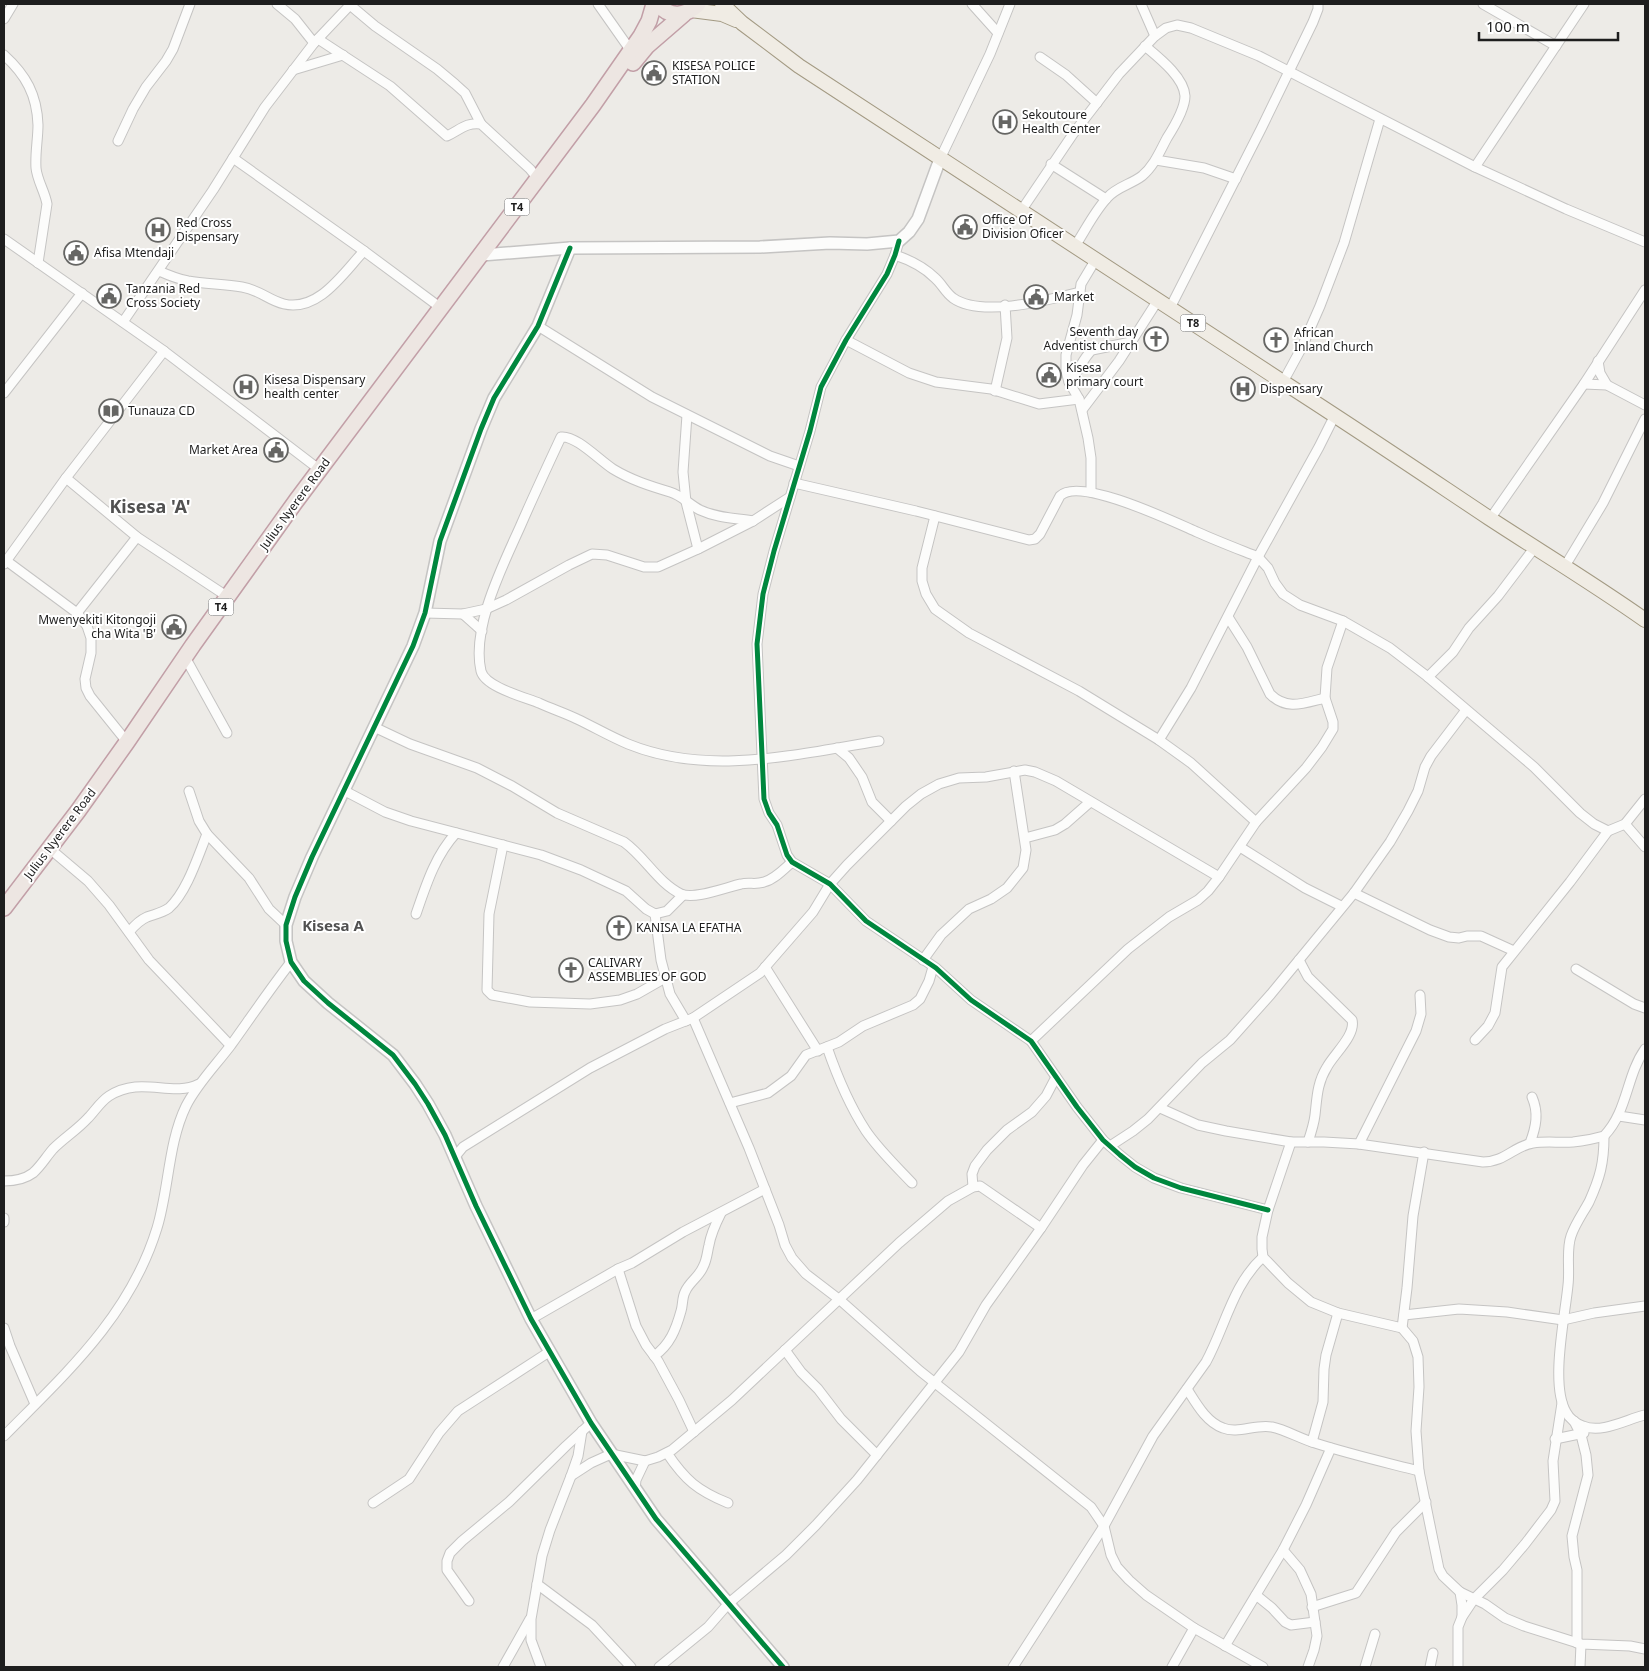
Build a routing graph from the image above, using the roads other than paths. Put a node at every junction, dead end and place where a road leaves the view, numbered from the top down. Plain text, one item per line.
1 (13, 4) edge
2 (190, 4) edge
3 (277, 4) edge
4 (350, 4) edge
5 (598, 4) edge
6 (654, 4) edge
7 (658, 4) edge
8 (722, 4) edge
9 (972, 4) edge
10 (1010, 4) edge
11 (1141, 4) edge
12 (1318, 4) edge
13 (1483, 4) edge
14 (1584, 4) edge
15 (691, 9) edge
16 (4, 20) edge
17 (742, 23) junction
18 (998, 33) junction
19 (1155, 36) junction
20 (316, 41) junction
21 (1145, 46) junction
22 (1556, 46) junction
23 (631, 51) junction
24 (4, 55) edge
25 (343, 55) junction
26 (1040, 57) dead end
27 (292, 70) junction
28 (1289, 71) junction
29 (1098, 103) junction
30 (593, 106) junction
31 (1380, 119) junction
32 (481, 124) junction
33 (118, 141) dead end
34 (233, 158) junction
35 (940, 159) junction
36 (1156, 160) junction
37 (1051, 164) junction
38 (1475, 167) junction
39 (538, 179) junction
40 (1236, 179) junction
41 (1106, 198) junction
42 (1021, 211) junction
43 (4, 239) edge
44 (899, 241) junction
45 (1645, 242) edge
46 (1075, 246) junction
47 (570, 248) junction
48 (364, 251) junction
49 (482, 255) junction
50 (895, 255) junction
51 (1096, 260) junction
52 (38, 263) junction
53 (159, 271) junction
54 (1645, 290) edge
55 (1080, 292) junction
56 (82, 293) junction
57 (1164, 304) junction
58 (1005, 305) junction
59 (441, 308) junction
60 (123, 322) junction
61 (538, 326) junction
62 (846, 340) junction
63 (1131, 342) junction
64 (164, 351) junction
65 (1598, 361) junction
66 (1069, 382) junction
67 (1283, 382) junction
68 (1584, 384) junction
69 (1607, 385) junction
70 (995, 391) junction
71 (4, 393) edge
72 (1079, 399) junction
73 (1645, 405) edge
74 (1082, 410) junction
75 (687, 415) junction
76 (1334, 415) junction
77 (1645, 419) edge
78 (799, 466) junction
79 (320, 470) junction
80 (66, 478) junction
81 (794, 484) junction
82 (1091, 492) junction
83 (790, 497) junction
84 (686, 502) junction
85 (935, 516) junction
86 (1490, 518) junction
87 (753, 520) junction
88 (137, 537) junction
89 (1535, 547) junction
90 (698, 549) junction
91 (1258, 557) junction
92 (5, 561) edge
93 (1565, 566) junction
94 (228, 597) junction
95 (486, 609) junction
96 (77, 613) junction
97 (425, 613) junction
98 (463, 614) junction
99 (1228, 616) junction
100 (1645, 620) edge
101 (1343, 621) junction
102 (482, 631) junction
103 (185, 656) junction
104 (1428, 677) junction
105 (1325, 698) junction
106 (1466, 710) junction
107 (374, 727) junction
108 (227, 733) dead end
109 (1159, 740) junction
110 (878, 741) dead end
111 (128, 742) junction
112 (837, 748) junction
113 (763, 760) junction
114 (1014, 771) junction
115 (343, 790) junction
116 (189, 791) dead end
117 (1645, 799) edge
118 (1090, 802) junction
119 (891, 821) junction
120 (1256, 822) junction
121 (1625, 824) junction
122 (440, 829) junction
123 (1608, 831) junction
124 (456, 833) junction
125 (207, 834) junction
126 (1025, 838) junction
127 (446, 844) junction
128 (503, 845) junction
129 (1240, 847) junction
130 (1645, 847) edge
131 (49, 848) junction
132 (792, 862) junction
133 (1219, 877) junction
134 (830, 884) junction
135 (1354, 892) junction
136 (683, 895) junction
137 (1341, 906) junction
138 (4, 908) edge
139 (416, 914) dead end
140 (655, 914) junction
141 (286, 926) junction
142 (129, 932) junction
143 (1514, 951) junction
144 (923, 960) junction
145 (1298, 960) junction
146 (291, 962) junction
147 (765, 967) junction
148 (933, 967) junction
149 (1576, 969) dead end
150 (666, 978) junction
151 (1420, 995) dead end
152 (1645, 1008) edge
153 (690, 1019) junction
154 (1475, 1040) dead end
155 (1031, 1041) junction
156 (230, 1045) junction
157 (827, 1047) junction
158 (1645, 1049) edge
159 (818, 1051) junction
160 (1056, 1077) junction
161 (201, 1083) junction
162 (1532, 1097) dead end
163 (730, 1103) junction
164 (1160, 1108) junction
165 (1619, 1116) junction
166 (1645, 1120) edge
167 (1604, 1136) junction
168 (1291, 1142) junction
169 (1308, 1142) junction
170 (1106, 1143) junction
171 (1530, 1143) junction
172 (1359, 1144) junction
173 (1424, 1152) junction
174 (454, 1158) junction
175 (4, 1181) edge
176 (912, 1183) dead end
177 (973, 1187) junction
178 (765, 1189) junction
179 (1268, 1210) junction
180 (721, 1212) junction
181 (4, 1218) edge
182 (4, 1222) edge
183 (1041, 1228) junction
184 (1264, 1257) junction
185 (618, 1269) junction
186 (840, 1300) junction
187 (1565, 1304) junction
188 (1645, 1306) edge
189 (1338, 1313) junction
190 (1404, 1315) junction
191 (1581, 1316) junction
192 (531, 1319) junction
193 (1563, 1320) junction
194 (4, 1328) edge
195 (1402, 1328) junction
196 (785, 1350) junction
197 (549, 1352) junction
198 (654, 1356) junction
199 (934, 1383) junction
200 (1188, 1389) junction
201 (1562, 1403) junction
202 (35, 1404) junction
203 (1645, 1415) edge
204 (1574, 1421) junction
205 (586, 1427) junction
206 (1596, 1429) junction
207 (6, 1431) edge
208 (694, 1432) junction
209 (1581, 1435) junction
210 (1555, 1439) junction
211 (1312, 1442) junction
212 (1331, 1448) junction
213 (667, 1453) junction
214 (611, 1454) junction
215 (877, 1455) junction
216 (645, 1461) junction
217 (1419, 1471) junction
218 (571, 1476) junction
219 (635, 1490) junction
220 (1426, 1502) junction
221 (373, 1503) dead end
222 (728, 1503) dead end
223 (1104, 1526) junction
224 (1283, 1550) junction
225 (537, 1584) junction
226 (1460, 1592) junction
227 (1256, 1595) junction
228 (1474, 1600) junction
229 (470, 1601) dead end
230 (729, 1603) junction
231 (1312, 1607) junction
232 (1462, 1617) junction
233 (530, 1619) junction
234 (1315, 1622) junction
235 (1194, 1628) junction
236 (1375, 1634) dead end
237 (1579, 1644) junction
238 (1225, 1646) junction
239 (1645, 1649) edge
240 (1433, 1653) dead end
241 (1246, 1664) edge
242 (503, 1667) edge
243 (541, 1667) edge
244 (631, 1667) edge
245 (659, 1667) edge
246 (783, 1667) edge
247 (1013, 1667) edge
248 (1172, 1667) edge
249 (1263, 1667) edge
250 (1308, 1667) edge
251 (1365, 1667) edge
252 (1430, 1667) edge
253 (1458, 1667) edge
254 (1580, 1667) edge

1 - 16 street
2 - 33 street
3 - 20 street
4 - 20 street
4 - 32 street
5 - 23 street
6 - 23 highway, Julius Nyerere Road / T4
7 - 15 highway
8 - 17 main road, T8
9 - 18 street
10 - 18 street
11 - 19 street
12 - 28 street
13 - 22 street
14 - 22 street
15 - 17 main road, T8
15 - 30 highway, Julius Nyerere Road / T4
17 - 35 main road, T8
18 - 35 street
19 - 21 street
19 - 28 street
20 - 25 street
20 - 27 street
21 - 29 street
21 - 36 street
22 - 38 street
23 - 30 highway, Julius Nyerere Road / T4
24 - 52 street
25 - 27 street
25 - 32 street
26 - 29 street
27 - 34 street
28 - 31 street
28 - 40 street
29 - 37 street
30 - 39 highway, Julius Nyerere Road / T4
31 - 38 street
31 - 67 street
32 - 39 street
34 - 48 street
34 - 53 street
35 - 42 main road, T8
35 - 44 street
36 - 40 street
36 - 41 street
37 - 41 street
37 - 42 street
38 - 45 street
39 - 49 highway, Julius Nyerere Road / T4
40 - 57 street
41 - 46 street
42 - 46 main road, T8
43 - 52 street
44 - 47 street
44 - 50 street
46 - 51 main road, T8
47 - 49 street
47 - 61 street
48 - 53 street
48 - 59 street
49 - 59 highway, Julius Nyerere Road / T4
50 - 58 street
50 - 62 street
51 - 55 street
51 - 57 main road, T8
52 - 56 street
53 - 60 street
54 - 65 street
55 - 58 street
55 - 66 street
56 - 60 street
56 - 71 street
57 - 63 street
57 - 67 main road, T8
58 - 70 street
59 - 79 highway, Julius Nyerere Road / T4
60 - 64 street
61 - 75 street
61 - 97 street
62 - 70 street
62 - 78 street
63 - 66 street
63 - 74 street
64 - 79 street
64 - 80 street
65 - 68 street
65 - 69 street
66 - 72 street
67 - 76 main road, T8
68 - 69 street
68 - 86 street
69 - 73 street
70 - 72 street
72 - 74 street
74 - 82 street
75 - 78 street
75 - 84 street
76 - 86 main road, T8
76 - 91 street
77 - 93 street
78 - 81 street
79 - 94 highway, Julius Nyerere Road / T4
80 - 88 street
80 - 92 street
81 - 83 street
81 - 85 street
82 - 85 street
82 - 91 street
83 - 87 street
83 - 113 street
84 - 87 street
84 - 90 street
84 - 95 street
85 - 109 street
86 - 89 main road, T8
87 - 90 street
88 - 94 street
88 - 96 street
89 - 93 main road, T8
89 - 104 street
90 - 95 street
91 - 99 street
91 - 101 street
92 - 96 street
93 - 100 main road, T8
94 - 103 highway, Julius Nyerere Road / T4
95 - 98 street
95 - 102 street
96 - 111 street
97 - 98 street
97 - 107 street
98 - 102 street
99 - 105 street
99 - 109 street
101 - 104 street
101 - 105 street
102 - 113 street
103 - 108 street
103 - 111 highway, Julius Nyerere Road / T4
104 - 106 street
105 - 120 street
106 - 123 street
106 - 135 street
107 - 115 street
107 - 136 street
109 - 120 street
110 - 112 street
111 - 131 highway, Julius Nyerere Road / T4
112 - 113 street
112 - 119 street
113 - 132 street
114 - 118 street
114 - 119 street
114 - 126 street
115 - 122 street
115 - 141 street
116 - 125 street
117 - 121 street
118 - 126 street
118 - 133 street
119 - 134 street
120 - 129 street
121 - 123 street
121 - 130 street
122 - 124 street
122 - 127 street
123 - 143 street
124 - 127 street
124 - 128 street
125 - 141 street
125 - 142 street
126 - 144 street
127 - 139 street
128 - 140 street
128 - 150 street
129 - 133 street
129 - 137 street
131 - 138 highway, Julius Nyerere Road / T4
131 - 142 street
132 - 134 street
132 - 136 street
133 - 155 street
134 - 144 street
134 - 147 street
135 - 137 street
135 - 143 street
136 - 140 street
137 - 145 street
140 - 150 street
141 - 146 street
142 - 156 street
143 - 154 street
144 - 148 street
145 - 164 street
145 - 169 street
146 - 156 street
146 - 174 street
147 - 153 street
147 - 159 street
148 - 155 street
148 - 157 street
149 - 152 street
150 - 153 street
151 - 172 street
153 - 163 street
153 - 174 street
155 - 160 street
156 - 161 street
157 - 159 street
157 - 176 street
158 - 165 street
159 - 163 street
160 - 170 street
160 - 177 street
161 - 175 street
161 - 202 street
162 - 171 street
163 - 178 street
164 - 168 street
164 - 170 street
165 - 166 street
165 - 167 street
167 - 171 street
167 - 187 street
168 - 169 street
168 - 179 street
169 - 172 street
170 - 179 street
170 - 183 street
171 - 173 street
172 - 173 street
173 - 190 street
174 - 192 street
177 - 183 street
177 - 186 street
178 - 180 street
178 - 186 street
179 - 184 street
180 - 185 street
180 - 198 street
181 - 182 street
183 - 199 street
184 - 189 street
184 - 200 street
185 - 192 street
185 - 198 street
186 - 196 street
186 - 199 street
187 - 191 street
187 - 193 street
188 - 191 street
189 - 195 street
189 - 211 street
190 - 193 street
190 - 195 street
191 - 193 street
192 - 197 street
193 - 201 street
194 - 202 street
195 - 217 street
196 - 208 street
196 - 215 street
197 - 205 street
197 - 221 street
198 - 208 street
199 - 215 street
199 - 223 street
200 - 211 street
200 - 223 street
201 - 204 street
201 - 210 street
202 - 207 street
203 - 206 street
204 - 206 street
204 - 209 street
205 - 214 street
205 - 218 street
205 - 229 street
206 - 209 street
208 - 213 street
209 - 210 street
209 - 237 street
210 - 228 street
211 - 212 street
212 - 217 street
212 - 224 street
213 - 216 street
213 - 222 street
214 - 216 street
214 - 218 street
214 - 219 street
215 - 230 street
216 - 219 street
217 - 220 street
218 - 225 street
219 - 230 street
220 - 226 street
220 - 231 street
223 - 235 street
223 - 247 street
224 - 227 street
224 - 231 street
225 - 233 street
225 - 244 street
226 - 228 street
226 - 232 street
227 - 234 street
227 - 238 street
228 - 232 street
228 - 237 street
230 - 245 street
230 - 246 street
231 - 234 street
232 - 253 street
233 - 242 street
233 - 243 street
234 - 250 street
235 - 238 street
235 - 248 street
236 - 251 street
237 - 239 street
237 - 254 street
238 - 241 street
240 - 252 street
241 - 249 street

